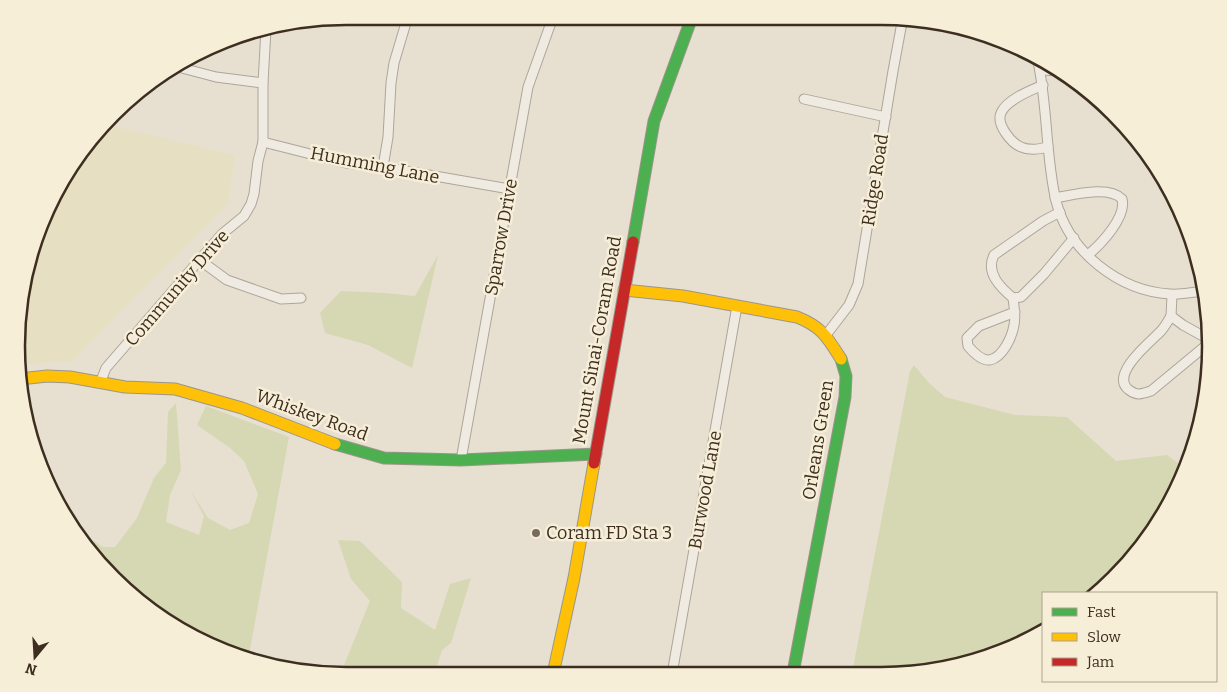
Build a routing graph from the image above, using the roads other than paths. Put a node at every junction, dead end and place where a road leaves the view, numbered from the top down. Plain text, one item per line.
1 (405, 25) edge
2 (550, 25) edge
3 (689, 25) edge
4 (901, 26) edge
5 (266, 35) edge
6 (1039, 67) edge
7 (184, 69) edge
8 (1040, 70) junction
9 (1045, 70) edge
10 (262, 84) junction
11 (1043, 85) junction
12 (804, 99) dead end
13 (886, 117) junction
14 (263, 142) junction
15 (1048, 147) junction
16 (383, 167) junction
17 (510, 189) junction
18 (1056, 198) junction
19 (1060, 212) junction
20 (1074, 238) junction
21 (1088, 255) junction
22 (201, 261) junction
23 (624, 290) junction
24 (1197, 292) edge
25 (1172, 295) junction
26 (301, 298) dead end
27 (1013, 298) junction
28 (737, 306) junction
29 (1015, 312) junction
30 (1171, 316) junction
31 (826, 335) junction
32 (1202, 337) edge
33 (1202, 349) edge
34 (27, 378) edge
35 (100, 383) junction
36 (596, 454) junction
37 (461, 460) junction
38 (555, 667) edge
39 (673, 667) edge
40 (794, 667) edge

1 - 16 street
2 - 17 street, Sparrow Drive
3 - 23 street, Mount Sinai-Coram Road
4 - 13 street, Ridge Road
5 - 10 street
6 - 8 street
7 - 10 street
8 - 9 street
8 - 11 street
10 - 14 street
11 - 15 street
11 - 15 street
12 - 13 street
13 - 31 street, Ridge Road
14 - 16 street, Humming Lane
14 - 22 street, Community Drive
15 - 18 street
16 - 17 street, Humming Lane
17 - 37 street, Sparrow Drive
18 - 19 street
18 - 21 street
19 - 20 street
19 - 27 street
20 - 21 street
20 - 27 street
21 - 25 street
22 - 26 street
22 - 35 street, Community Drive
23 - 28 street, Orleans Green
23 - 36 street, Mount Sinai-Coram Road
24 - 25 street
25 - 30 street
27 - 29 street
28 - 31 street, Orleans Green
28 - 39 street, Burwood Lane
29 - 29 street
30 - 32 street
30 - 33 street
31 - 40 street, Orleans Green
34 - 35 street, Whiskey Road
35 - 37 street, Whiskey Road
36 - 37 street, Whiskey Road
36 - 38 street, Mount Sinai-Coram Road

